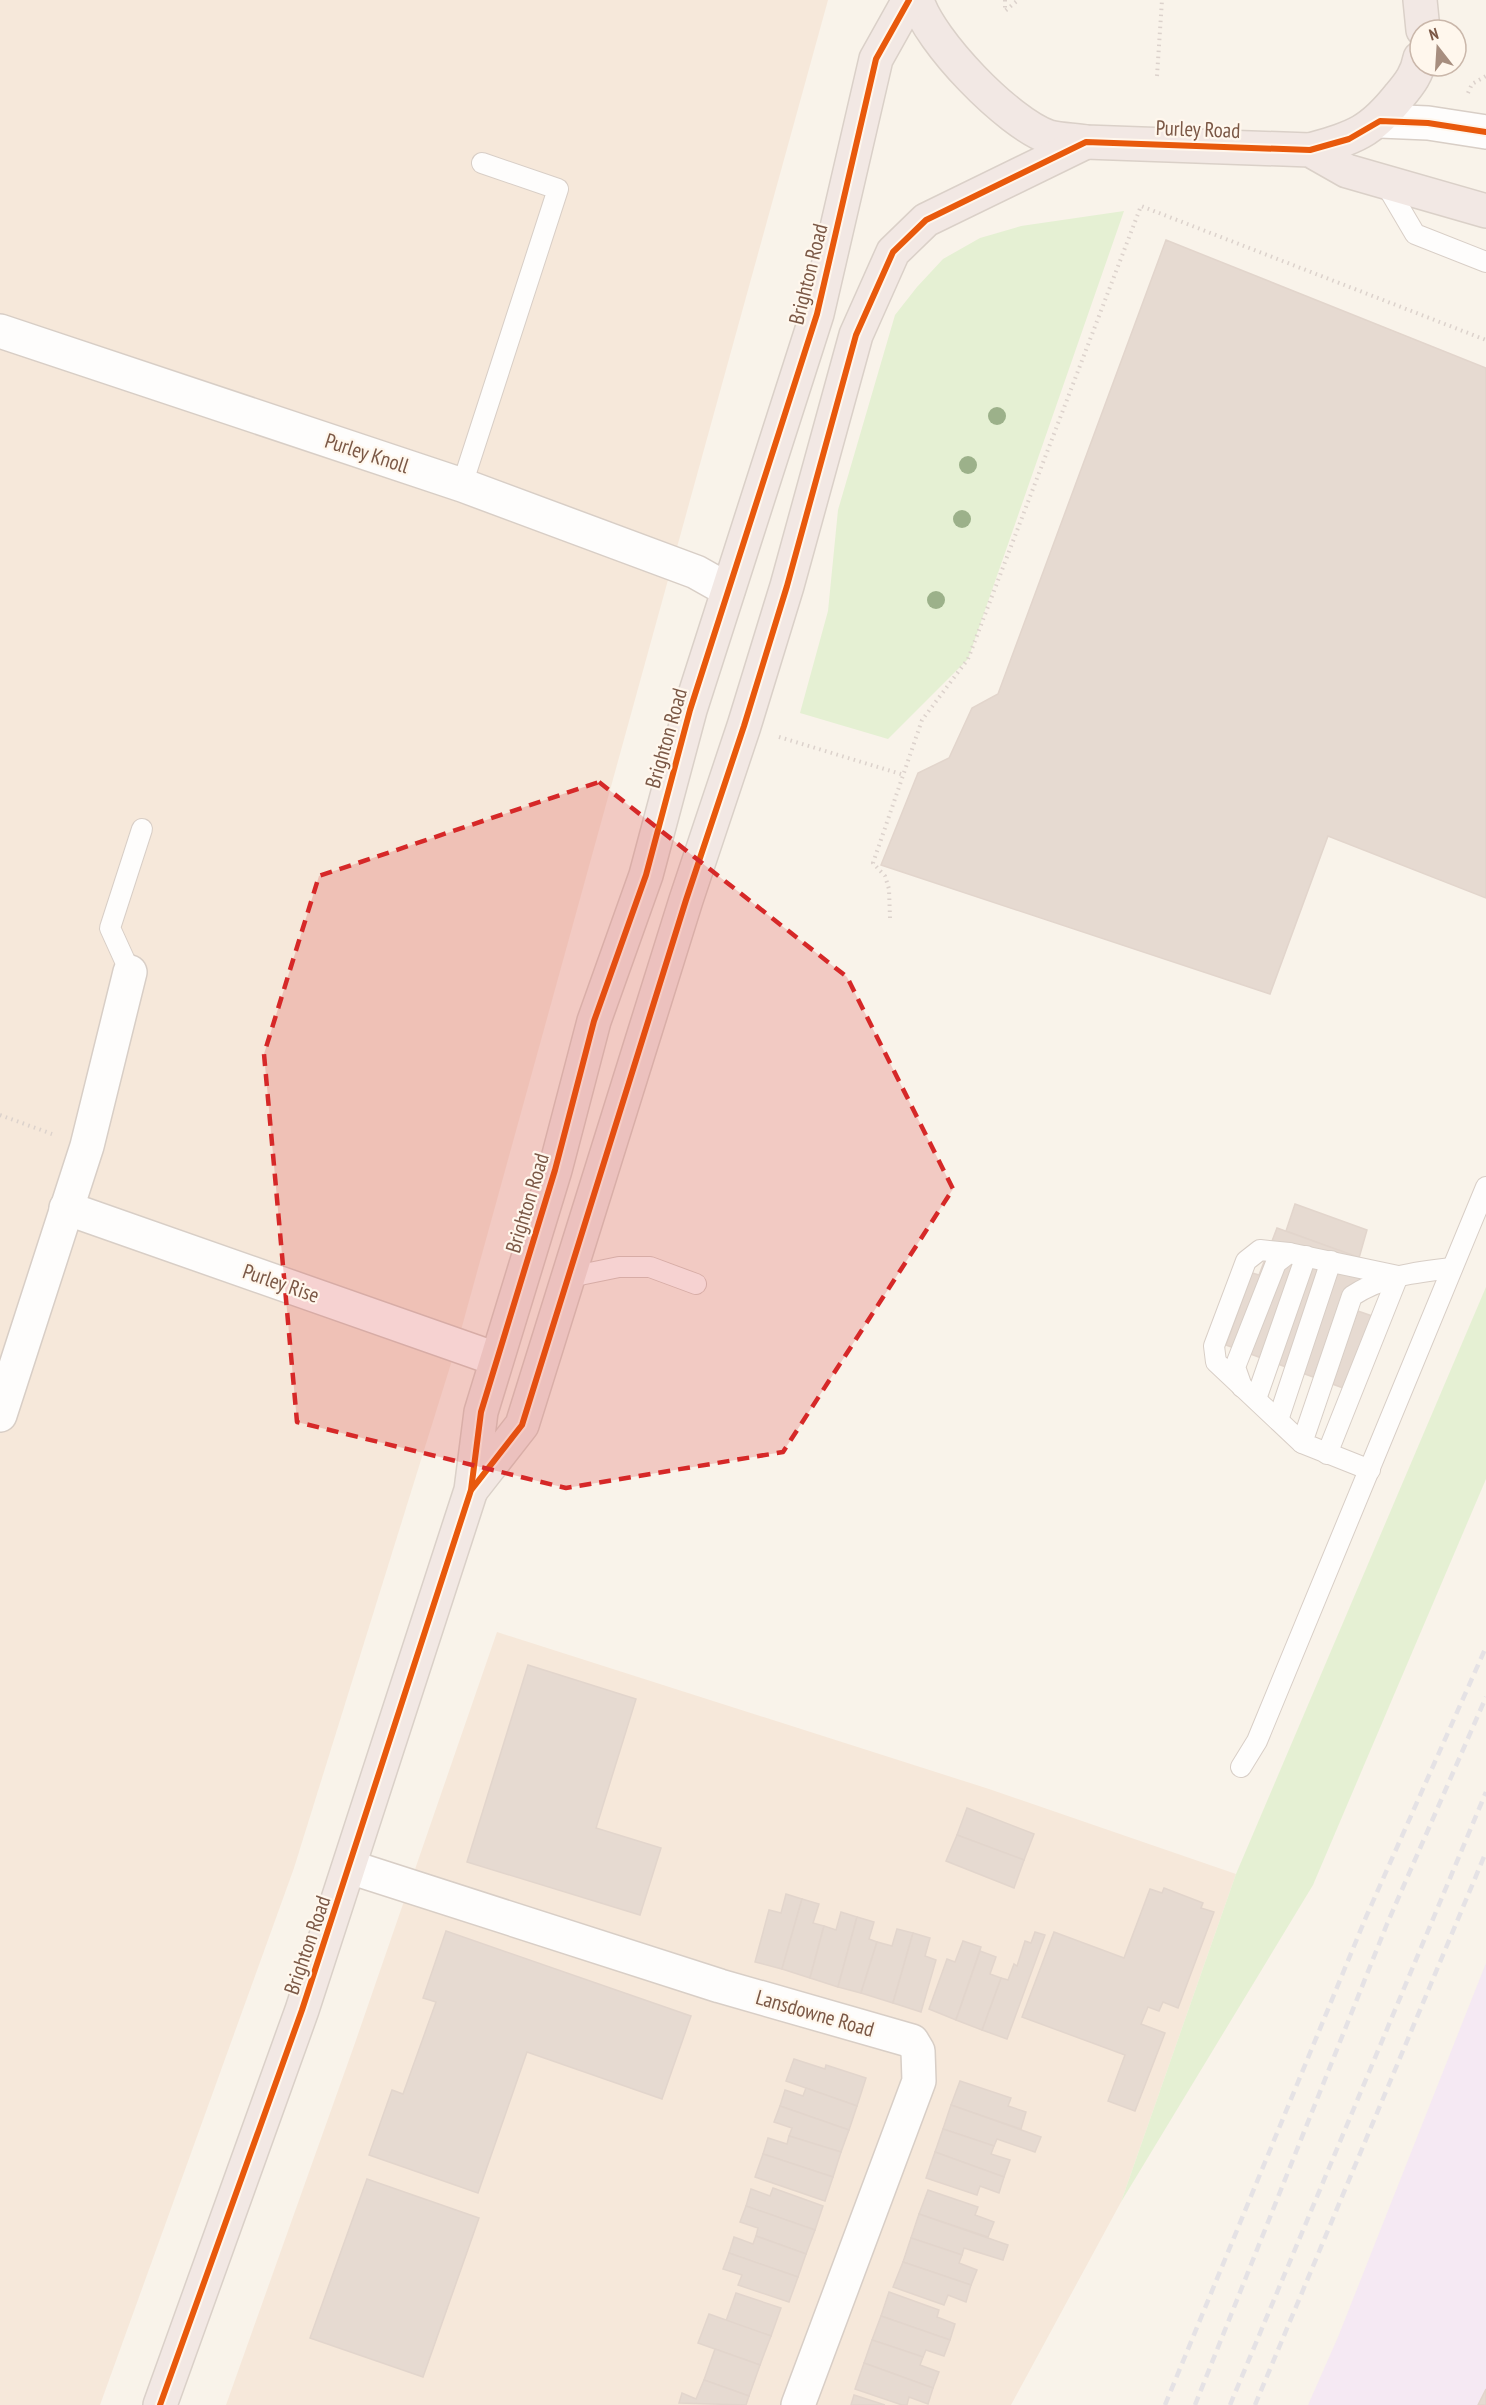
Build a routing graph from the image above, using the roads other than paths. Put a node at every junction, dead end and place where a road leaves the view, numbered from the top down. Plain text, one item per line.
1 (909, 0) edge
2 (916, 0) edge
3 (1420, 0) edge
4 (1422, 18) edge
5 (1414, 78) edge
6 (1380, 121) junction
7 (1486, 132) edge
8 (1086, 142) junction
9 (1310, 150) junction
10 (482, 164) dead end
11 (1385, 183) junction
12 (1486, 211) edge
13 (1486, 262) edge
14 (0, 331) edge
15 (462, 485) junction
16 (728, 590) junction
17 (142, 829) dead end
18 (130, 972) joint
19 (1486, 1187) edge
20 (66, 1208) junction
21 (1298, 1254) junction
22 (1331, 1261) junction
23 (1452, 1268) junction
24 (1398, 1276) junction
25 (570, 1277) junction
26 (696, 1284) dead end
27 (496, 1359) junction
28 (1249, 1393) junction
29 (0, 1415) edge
30 (1278, 1420) junction
31 (1302, 1443) junction
32 (1327, 1454) junction
33 (1370, 1470) junction
34 (471, 1490) junction
35 (1241, 1767) dead end
36 (350, 1867) junction
37 (160, 2405) edge
38 (798, 2405) edge

1 - 16 highway, Brighton Road
2 - 8 highway, Purley Road
3 - 4 highway
5 - 6 highway
6 - 7 street
6 - 9 highway
8 - 9 highway, Purley Road
8 - 25 highway, Brighton Road
9 - 11 highway, Purley Road
10 - 15 lane
11 - 12 highway, Purley Road
11 - 13 lane
14 - 15 street, Purley Knoll
15 - 16 street, Purley Knoll
16 - 27 highway, Brighton Road
17 - 18 lane
18 - 20 street
19 - 23 lane
20 - 27 street, Purley Rise
20 - 29 street
21 - 22 lane
21 - 28 lane
21 - 28 lane
21 - 28 lane
22 - 24 lane
22 - 30 lane
23 - 24 lane
23 - 33 lane
24 - 31 lane
24 - 32 lane
25 - 26 lane
25 - 34 highway, Brighton Road
27 - 34 highway, Brighton Road
28 - 30 lane
30 - 31 lane
31 - 32 lane
32 - 33 lane
33 - 35 lane
34 - 36 highway, Brighton Road
36 - 37 highway, Brighton Road
36 - 38 street, Lansdowne Road

